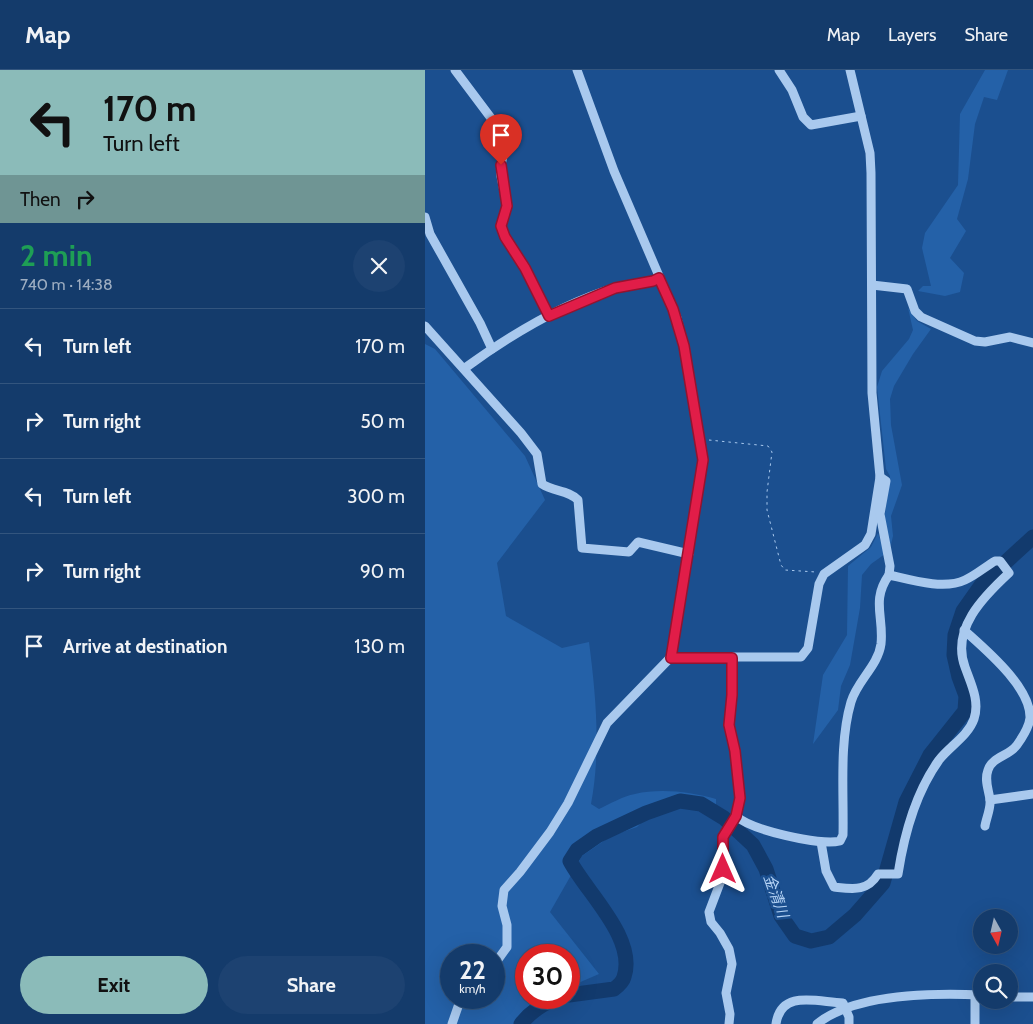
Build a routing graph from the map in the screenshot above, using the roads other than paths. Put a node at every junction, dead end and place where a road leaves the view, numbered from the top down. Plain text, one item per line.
1 (455, 70) edge
2 (577, 70) edge
3 (779, 70) edge
4 (850, 70) edge
5 (861, 116) junction
6 (425, 217) edge
7 (659, 278) junction
8 (872, 285) junction
9 (549, 316) junction
10 (425, 326) edge
11 (1033, 343) edge
12 (492, 349) junction
13 (465, 368) junction
14 (880, 478) junction
15 (689, 554) junction
16 (889, 575) junction
17 (964, 630) junction
18 (671, 658) junction
19 (732, 658) junction
20 (1033, 794) edge
21 (990, 800) junction
22 (735, 817) junction
23 (985, 826) dead end
24 (821, 842) junction
25 (505, 950) edge
26 (973, 995) edge
27 (1018, 996) edge
28 (1033, 997) edge
29 (846, 1008) junction
30 (457, 1009) edge
31 (977, 1009) edge
32 (452, 1024) edge
33 (729, 1024) edge
34 (776, 1024) edge
35 (817, 1024) edge
36 (849, 1024) edge
37 (975, 1024) edge

1 - 9 street
2 - 7 street
3 - 5 street
4 - 5 street
5 - 8 street
6 - 12 street
7 - 9 street
7 - 15 street
8 - 11 street
8 - 14 street
9 - 12 street
10 - 13 street
12 - 13 street
13 - 15 street
14 - 16 street
14 - 19 street
15 - 18 street
16 - 17 street
16 - 24 street
17 - 21 street
17 - 24 street
18 - 19 street
18 - 25 street
19 - 22 street
20 - 21 street
21 - 23 street
22 - 24 street
22 - 33 street
26 - 29 street
27 - 28 street
29 - 34 street
29 - 35 street
29 - 36 street
30 - 32 street
31 - 37 street

